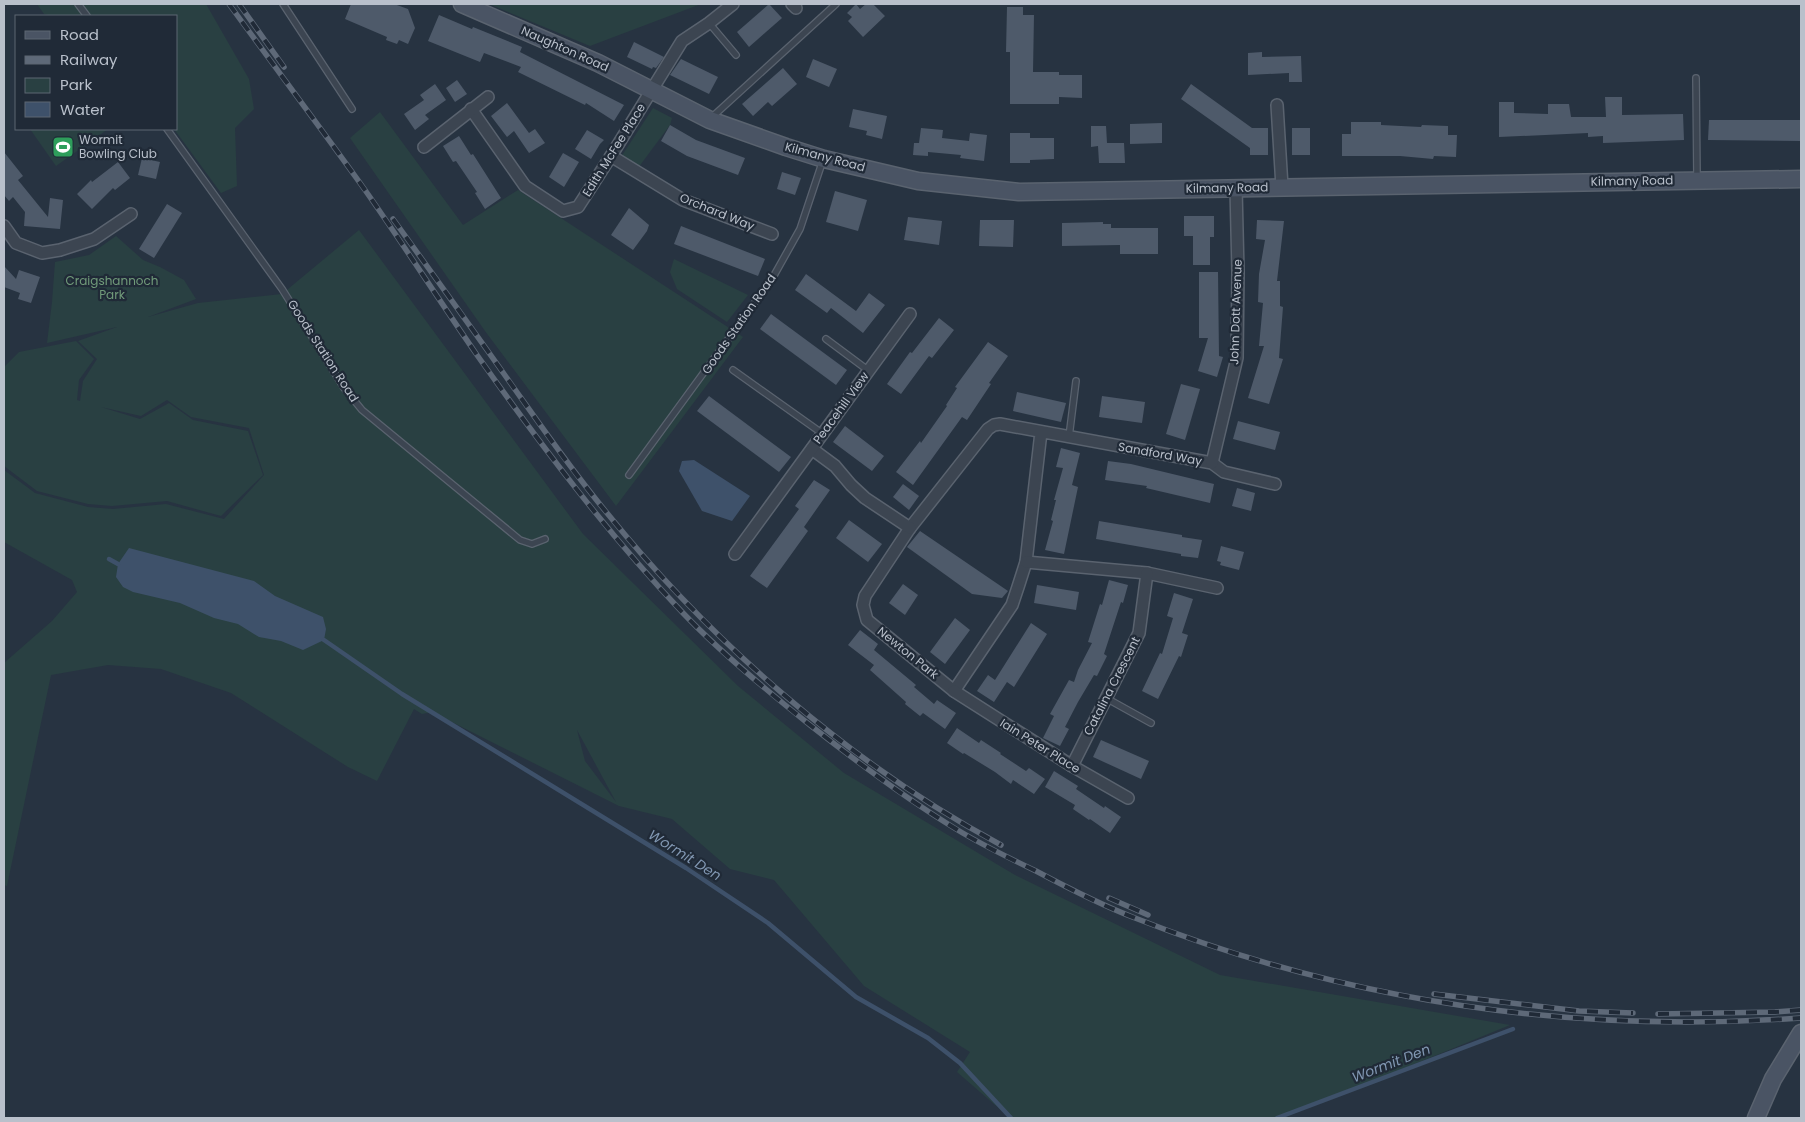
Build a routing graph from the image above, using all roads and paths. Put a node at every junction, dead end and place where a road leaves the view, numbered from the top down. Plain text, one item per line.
1 (78, 4) edge
2 (282, 4) edge
3 (462, 4) edge
4 (733, 4) edge
5 (836, 4) edge
6 (85, 15) edge
7 (709, 23) junction
8 (736, 55) dead end
9 (1696, 78) dead end
10 (652, 90) junction
11 (488, 97) dead end
12 (667, 98) joint
13 (1277, 105) dead end
14 (352, 109) dead end
15 (471, 109) junction
16 (710, 120) junction
17 (168, 130) edge
18 (424, 147) dead end
19 (611, 156) junction
20 (824, 159) junction
21 (1801, 179) edge
22 (1697, 180) junction
23 (1282, 187) junction
24 (1236, 188) junction
25 (131, 214) dead end
26 (4, 226) edge
27 (772, 234) dead end
28 (910, 314) dead end
29 (826, 339) dead end
30 (733, 370) dead end
31 (869, 371) junction
32 (1076, 381) dead end
33 (1042, 432) junction
34 (823, 434) junction
35 (1069, 437) junction
36 (812, 449) junction
37 (1212, 463) junction
38 (629, 475) dead end
39 (1275, 484) dead end
40 (910, 528) junction
41 (545, 539) dead end
42 (735, 554) dead end
43 (1026, 562) junction
44 (1147, 573) junction
45 (1217, 588) dead end
46 (954, 691) junction
47 (1106, 698) junction
48 (1151, 722) dead end
49 (1072, 766) junction
50 (1128, 798) dead end
51 (1801, 1033) edge
52 (1756, 1118) edge

1 - 6 lane
2 - 14 lane
3 - 10 main road, Naughton Road
4 - 7 street, Edith McFee Place
5 - 16 lane
7 - 8 lane
7 - 10 street, Edith McFee Place
9 - 22 lane
10 - 12 main road, Naughton Road
10 - 19 street, Edith McFee Place
11 - 15 street
12 - 16 main road, Kilmany Road
13 - 23 street
15 - 18 street
15 - 19 street, Edith McFee Place
16 - 20 main road, Kilmany Road
17 - 41 lane, Goods Station Road
19 - 27 street, Orchard Way
20 - 24 main road, Kilmany Road
20 - 38 lane, Goods Station Road
21 - 22 main road, Kilmany Road
22 - 23 main road, Kilmany Road
23 - 24 main road, Kilmany Road
24 - 37 street, John Dott Avenue
25 - 26 street
28 - 31 street, Peacehill View
29 - 31 lane
30 - 34 lane
31 - 34 street, Peacehill View
32 - 35 lane
33 - 35 street, Sandford Way
33 - 40 street, Newton Park
33 - 43 street
34 - 36 street, Peacehill View
35 - 37 street, Sandford Way
36 - 40 street, Peacehill View
36 - 42 street
37 - 39 street, Sandford Way
40 - 46 street, Newton Park
43 - 44 street
43 - 46 street
44 - 45 street
44 - 47 street, Catalina Crescent
46 - 49 street, Iain Peter Place
47 - 48 lane
47 - 49 street, Catalina Crescent
49 - 50 street, Iain Peter Place
51 - 52 main road

